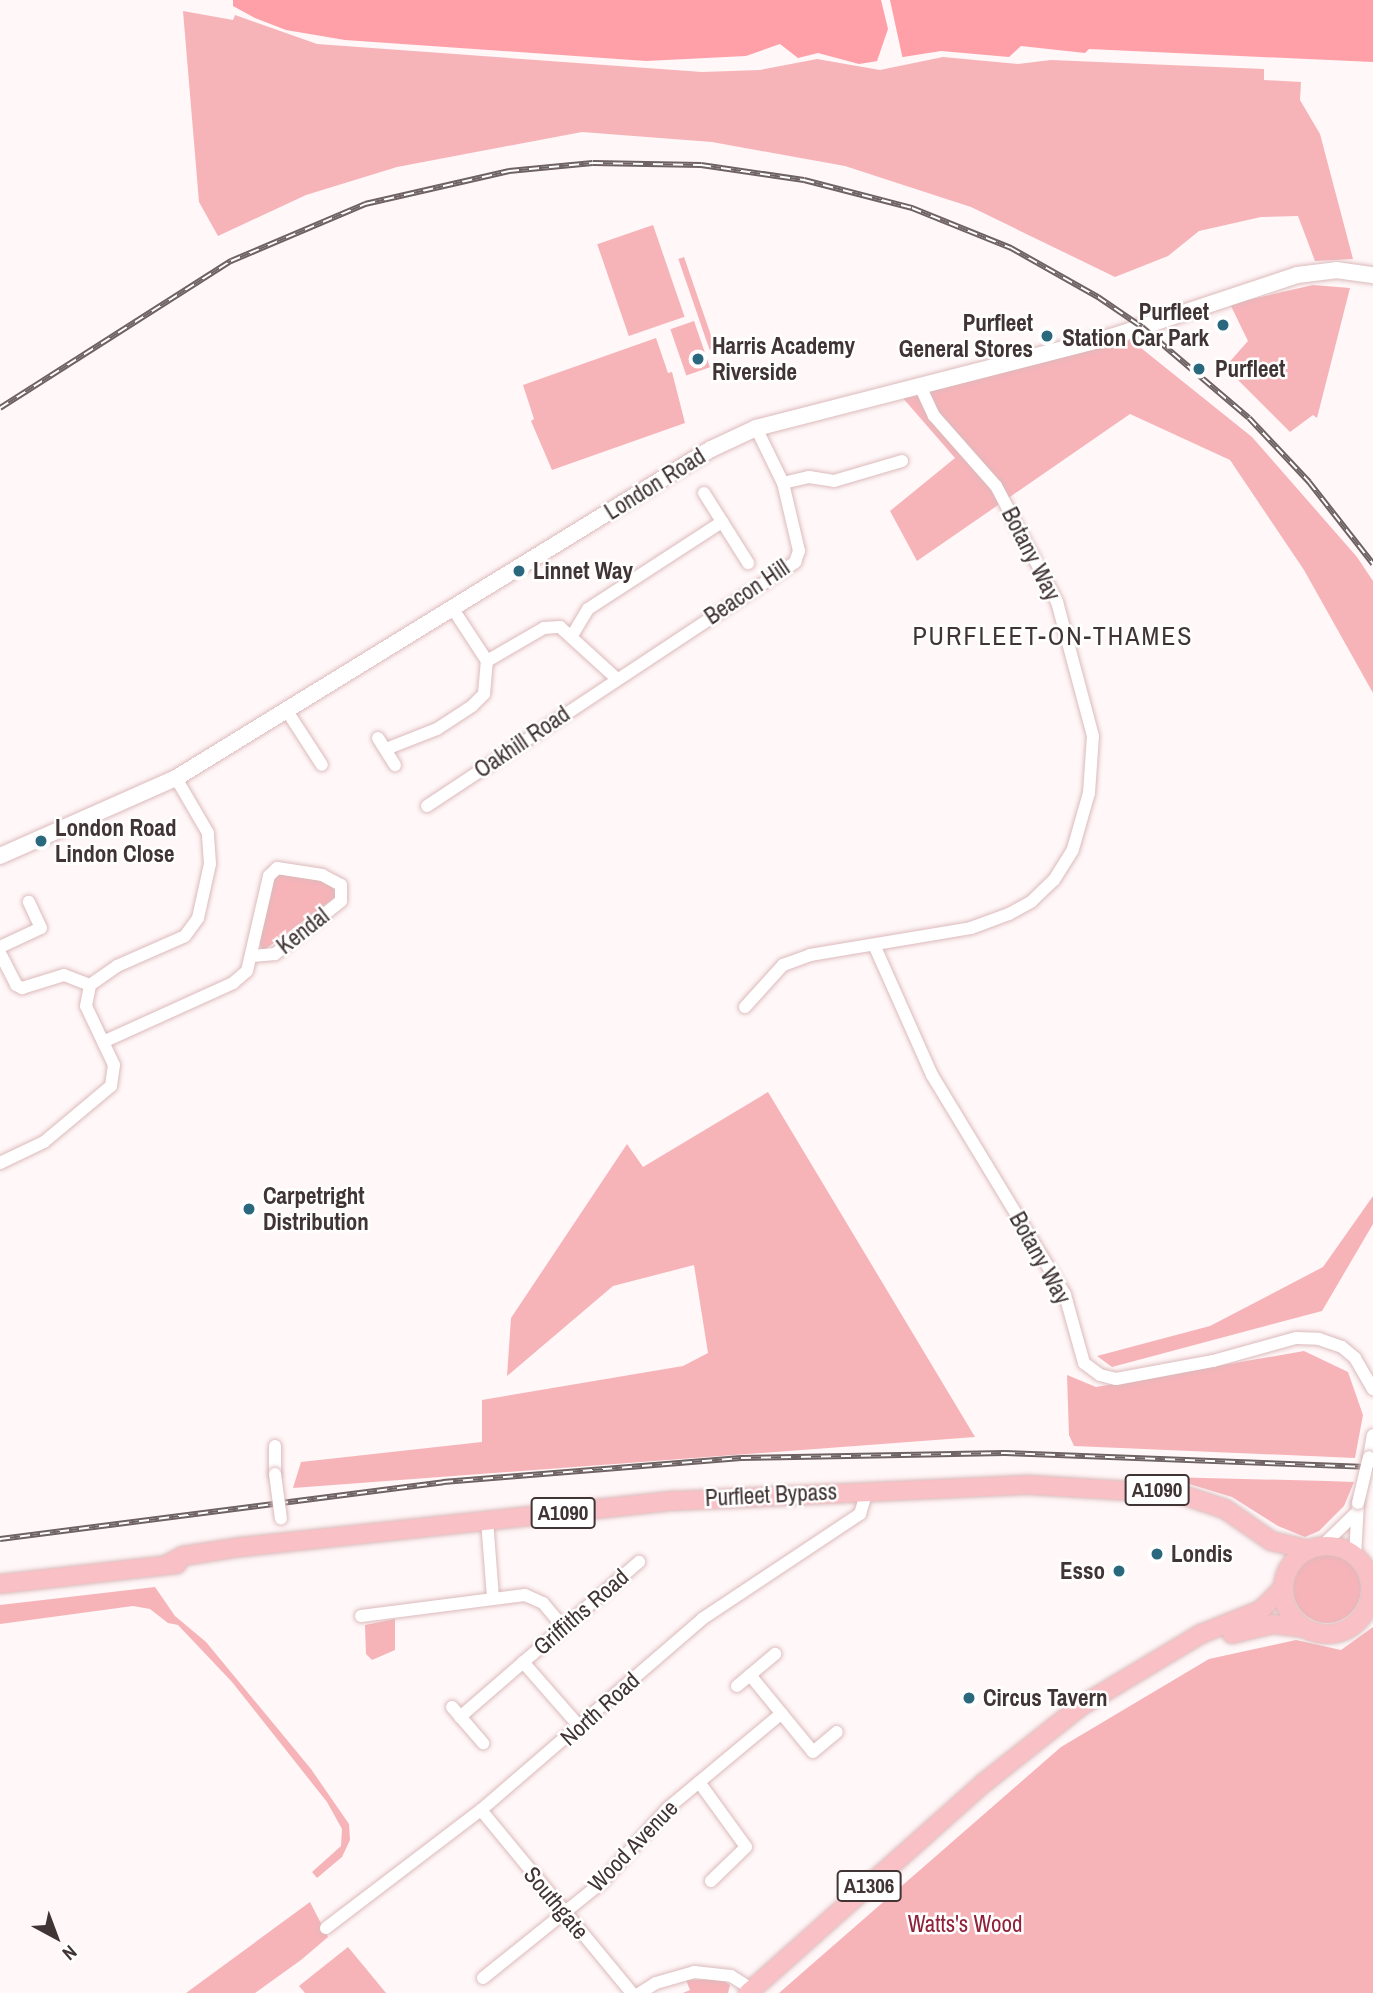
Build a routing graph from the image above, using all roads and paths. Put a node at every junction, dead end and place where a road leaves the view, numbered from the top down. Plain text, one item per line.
1 (1373, 275) edge
2 (919, 384) junction
3 (756, 428) junction
4 (902, 461) dead end
5 (783, 483) junction
6 (704, 493) dead end
7 (722, 522) junction
8 (748, 563) dead end
9 (453, 609) junction
10 (573, 634) junction
11 (487, 661) junction
12 (617, 678) junction
13 (287, 711) junction
14 (322, 765) dead end
15 (396, 765) dead end
16 (176, 778) junction
17 (427, 806) dead end
18 (0, 856) edge
19 (29, 902) dead end
20 (0, 947) edge
21 (875, 947) junction
22 (0, 954) edge
23 (253, 956) junction
24 (90, 985) junction
25 (745, 1007) dead end
26 (103, 1042) junction
27 (0, 1163) edge
28 (1373, 1389) edge
29 (1373, 1435) edge
30 (275, 1446) dead end
31 (867, 1491) junction
32 (1356, 1508) junction
33 (487, 1520) junction
34 (1271, 1541) junction
35 (285, 1546) junction
36 (1315, 1548) junction
37 (639, 1562) dead end
38 (1363, 1563) edge
39 (1284, 1583) junction
40 (0, 1584) edge
41 (493, 1598) junction
42 (1368, 1609) edge
43 (361, 1616) dead end
44 (564, 1627) junction
45 (1307, 1629) junction
46 (775, 1654) dead end
47 (1167, 1656) junction
48 (523, 1662) junction
49 (750, 1675) junction
50 (737, 1686) dead end
51 (782, 1713) junction
52 (580, 1727) junction
53 (837, 1732) dead end
54 (483, 1743) dead end
55 (699, 1782) junction
56 (481, 1811) junction
57 (711, 1881) dead end
58 (563, 1913) junction
59 (326, 1928) dead end
60 (483, 1978) dead end
61 (750, 1991) edge
62 (632, 1993) edge
63 (639, 1993) edge

1 - 2 street, London Road
2 - 3 street, London Road
2 - 21 street, Botany Way
3 - 5 street, Beacon Hill
3 - 9 street, London Road
4 - 5 street
5 - 12 street, Beacon Hill
6 - 7 street
7 - 8 street
7 - 10 street
9 - 11 street
9 - 13 street, London Road
10 - 11 street
10 - 12 street
11 - 15 street
12 - 17 street, Oakhill Road
13 - 14 street
13 - 16 street, London Road
16 - 18 street, London Road
16 - 24 street
19 - 20 street
21 - 25 street, Botany Way
21 - 28 street, Botany Way
22 - 24 street
23 - 23 street, Kendal
23 - 26 street, Kendal
24 - 26 street
26 - 27 street
29 - 32 street, bridge
30 - 35 street, bridge
31 - 33 main road, Purfleet Bypass / A1090
31 - 34 main road, Purfleet Bypass / A1090
31 - 52 street, North Road
32 - 36 street
32 - 38 street
33 - 35 main road, Purfleet Bypass / A1090
33 - 41 street
34 - 36 main road, Purfleet Bypass / A1090
34 - 39 main road
35 - 40 main road, Purfleet Bypass / A1090
36 - 38 main road
36 - 39 main road
37 - 44 street, Griffiths Road
38 - 42 main road
39 - 45 main road
39 - 47 main road, A1306
41 - 43 street
41 - 44 street
42 - 45 main road
44 - 48 street, Griffiths Road
45 - 47 main road, A1306
46 - 49 street
47 - 61 main road, A1306
48 - 52 street, Griffiths Road
48 - 54 street, Griffiths Road
49 - 50 street
49 - 51 street
51 - 53 street
51 - 55 street, Wood Avenue
52 - 56 street, North Road
55 - 57 street
55 - 58 street, Wood Avenue
56 - 58 street, Southgate
56 - 59 street, North Road
58 - 60 street, Wood Avenue
58 - 62 street, Southgate
61 - 63 street

